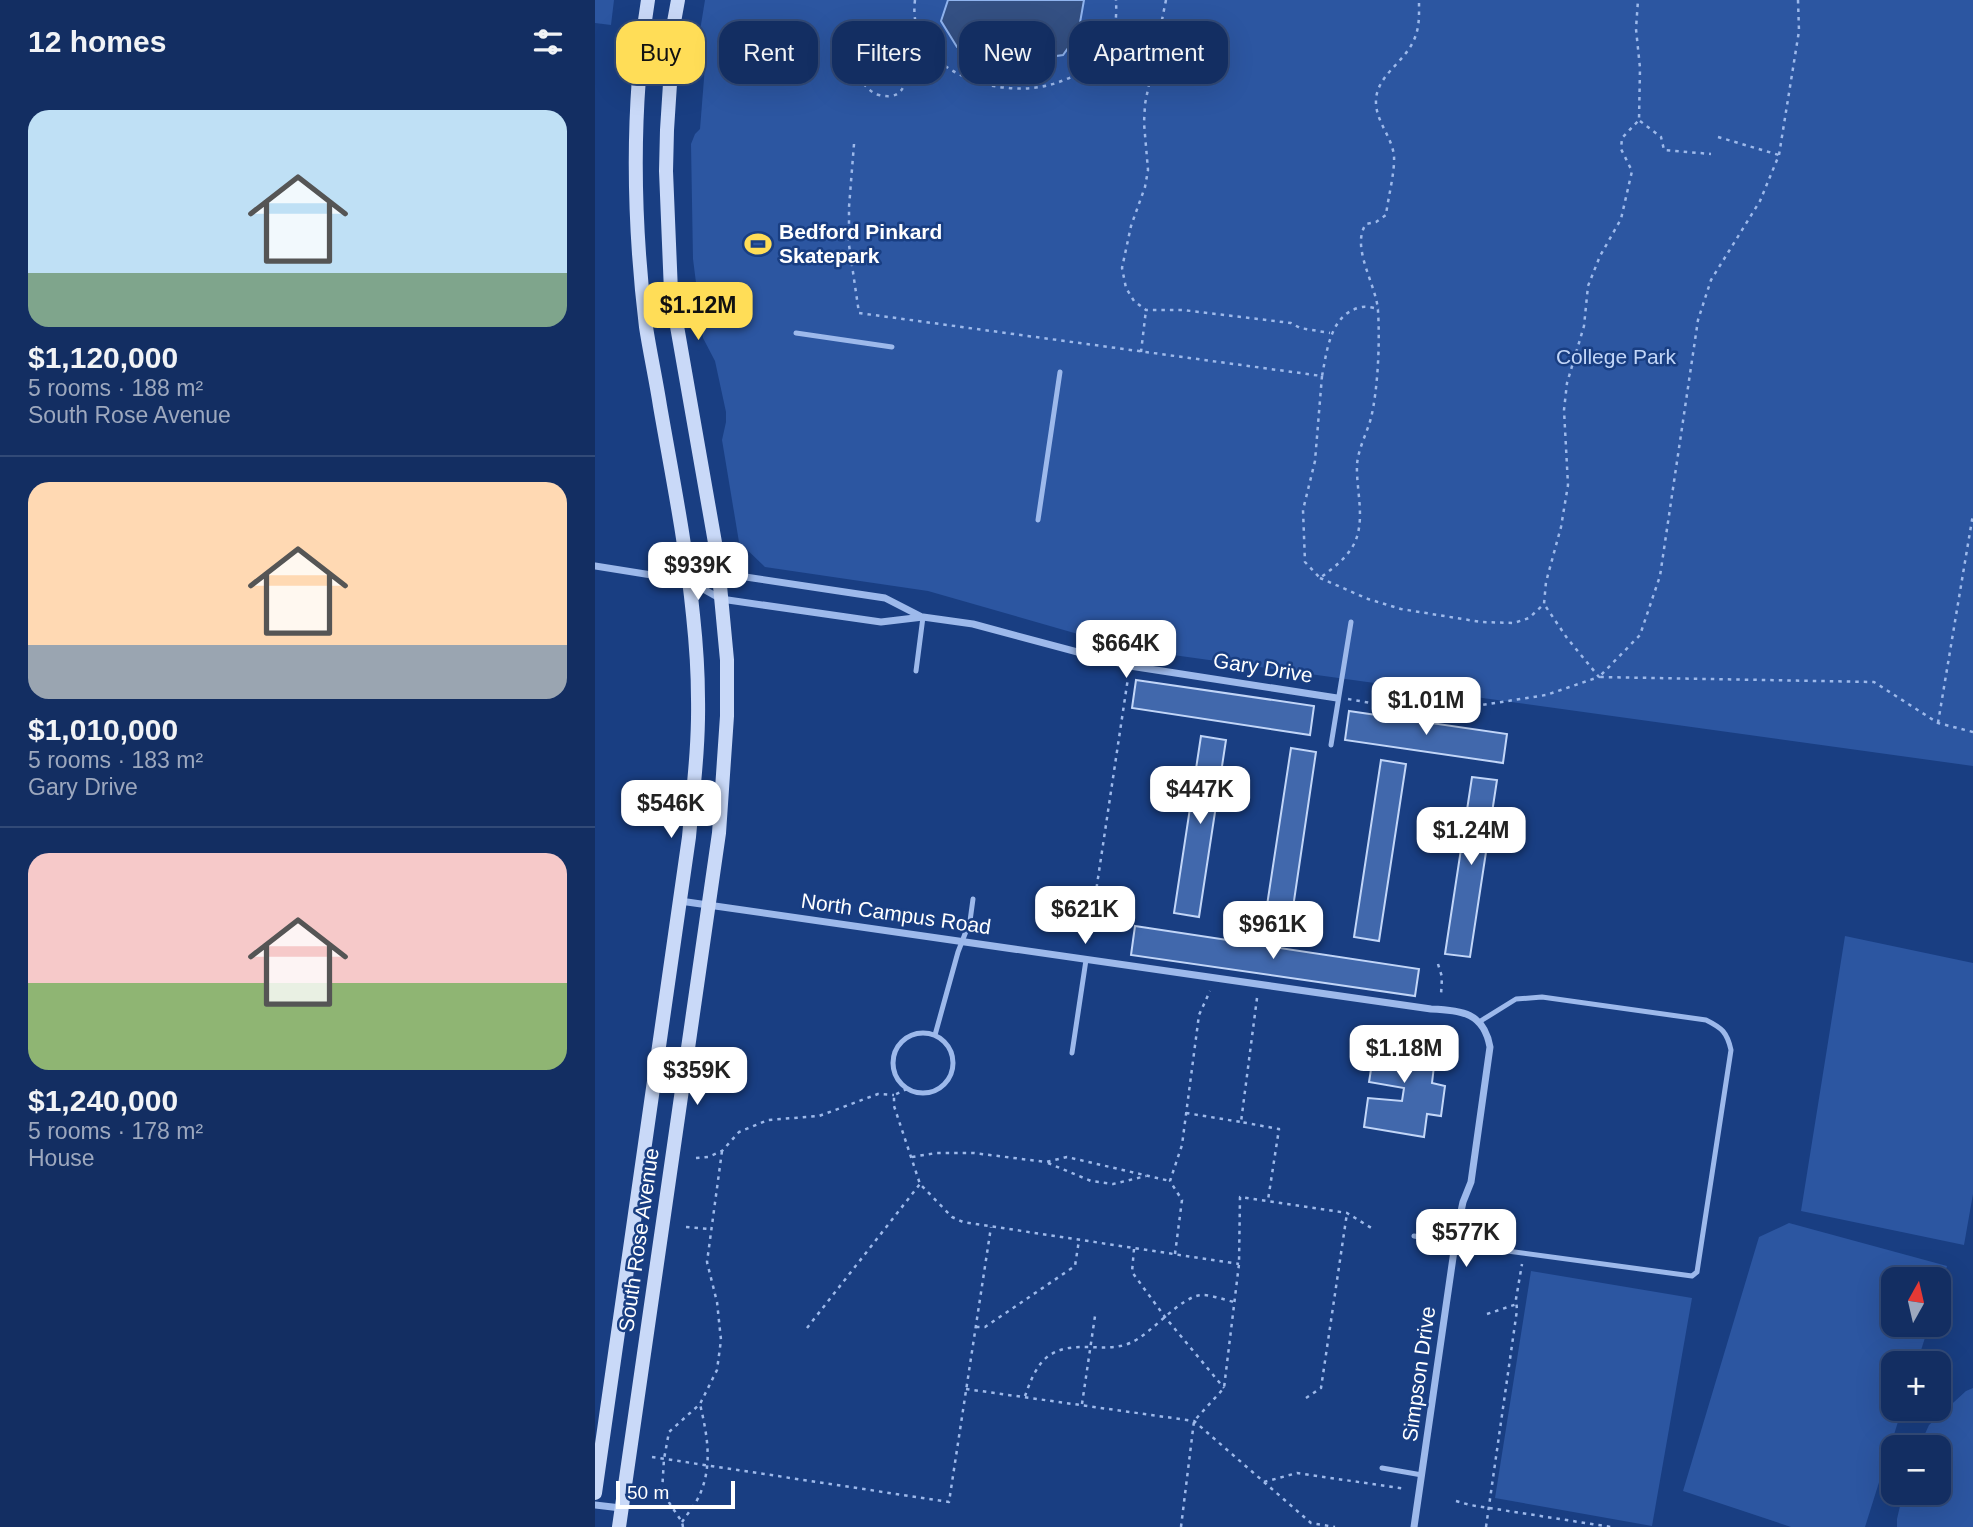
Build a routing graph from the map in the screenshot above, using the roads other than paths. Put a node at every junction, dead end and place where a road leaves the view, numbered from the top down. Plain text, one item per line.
1 (648, 0) edge
2 (678, 0) edge
3 (796, 333) dead end
4 (892, 347) dead end
5 (1060, 372) dead end
6 (1038, 520) dead end
7 (595, 566) edge
8 (719, 573) junction
9 (689, 581) junction
10 (721, 599) junction
11 (923, 617) junction
12 (1351, 622) dead end
13 (916, 671) dead end
14 (1337, 698) junction
15 (1331, 745) dead end
16 (973, 899) dead end
17 (680, 901) junction
18 (709, 905) junction
19 (963, 942) junction
20 (1086, 960) junction
21 (1479, 1022) junction
22 (935, 1035) junction
23 (1072, 1054) dead end
24 (1414, 1236) dead end
25 (1455, 1244) junction
26 (1383, 1468) dead end
27 (1422, 1475) junction
28 (595, 1493) edge
29 (595, 1504) edge
30 (621, 1508) junction
31 (619, 1527) edge
32 (1414, 1527) edge

1 - 9 main road, South Rose Avenue
2 - 8 main road, South Rose Avenue
3 - 4 lane
5 - 6 lane
7 - 9 street, Gary Drive
8 - 9 street, Gary Drive
8 - 10 main road, South Rose Avenue
8 - 11 street, Gary Drive
9 - 10 street, Gary Drive
9 - 17 main road, South Rose Avenue
10 - 11 street, Gary Drive
10 - 18 main road, South Rose Avenue
11 - 13 lane
11 - 14 street, Gary Drive
12 - 14 lane
14 - 15 lane
16 - 19 lane
17 - 18 street, North Campus Road
17 - 28 main road, South Rose Avenue
18 - 19 street, North Campus Road
18 - 30 main road, South Rose Avenue
19 - 20 street, North Campus Road
19 - 22 lane
20 - 21 street, North Campus Road
20 - 23 lane
21 - 25 street, Simpson Drive
21 - 25 lane
22 - 22 lane
24 - 25 lane
25 - 27 street, Simpson Drive
26 - 27 lane
27 - 32 street, Simpson Drive
29 - 30 street
30 - 31 main road, South Rose Avenue

